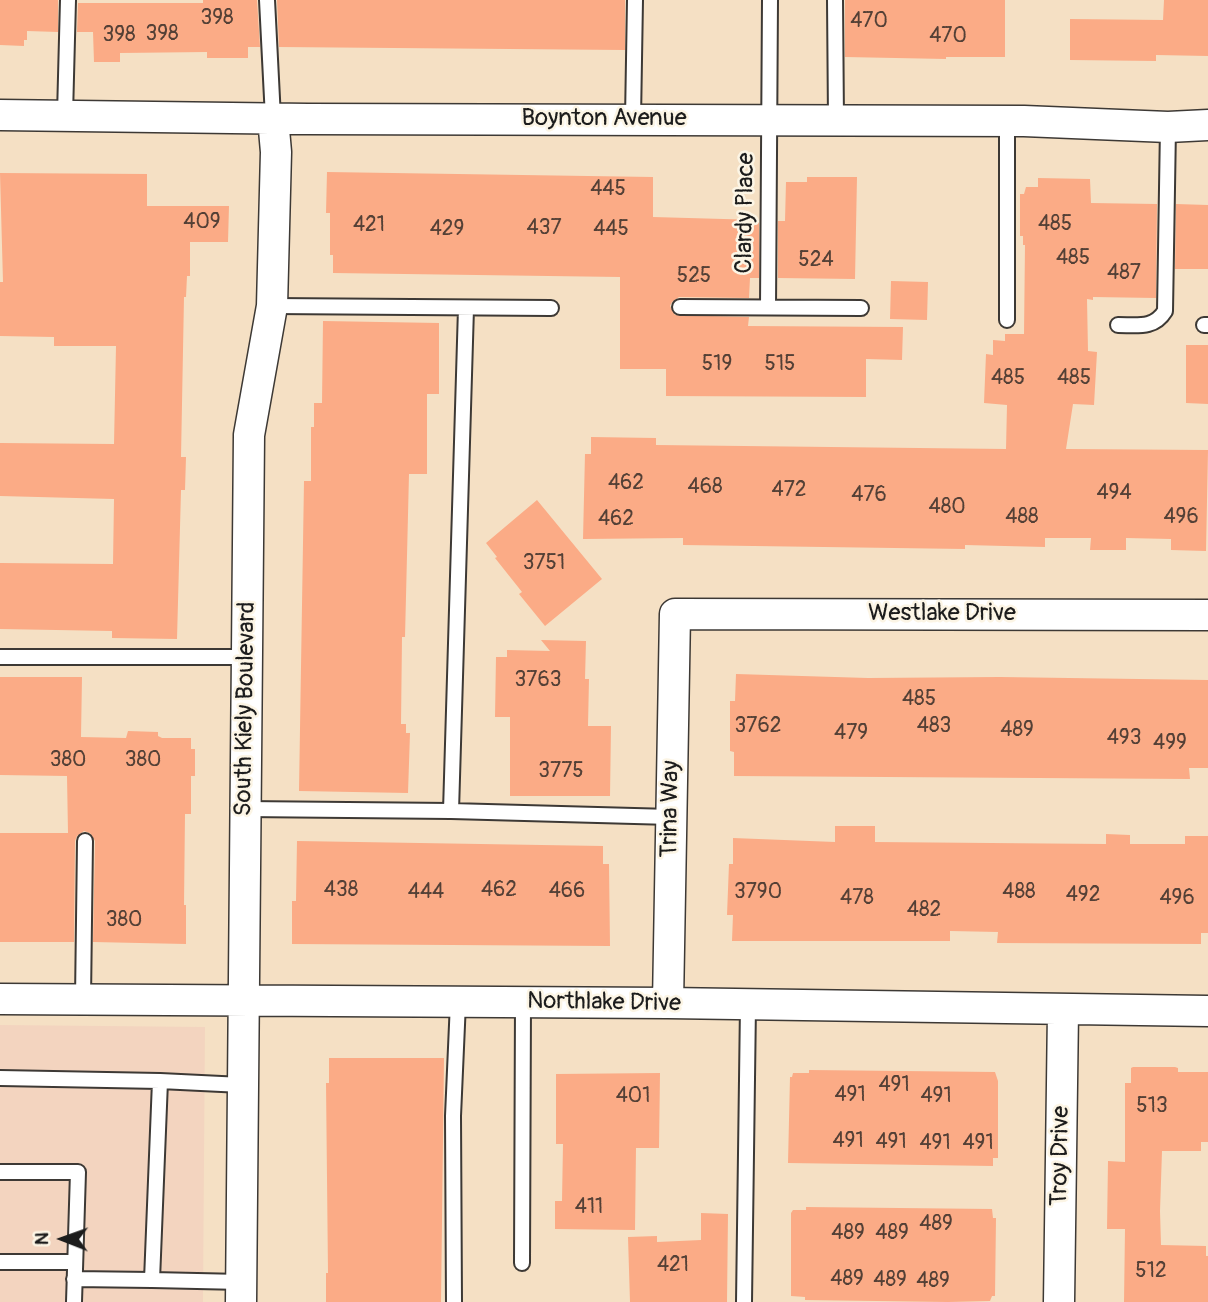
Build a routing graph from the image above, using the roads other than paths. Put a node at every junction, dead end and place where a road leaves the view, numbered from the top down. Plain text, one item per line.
1 (68, 0) edge
2 (267, 0) edge
3 (635, 0) edge
4 (770, 0) edge
5 (835, 0) edge
6 (0, 114) edge
7 (65, 116) junction
8 (273, 118) junction
9 (633, 119) junction
10 (770, 119) junction
11 (836, 120) junction
12 (1007, 121) junction
13 (1208, 125) edge
14 (1168, 127) junction
15 (272, 306) junction
16 (680, 307) dead end
17 (768, 307) junction
18 (466, 308) junction
19 (551, 308) dead end
20 (861, 308) dead end
21 (1007, 320) dead end
22 (1118, 326) dead end
23 (675, 614) joint
24 (1208, 615) edge
25 (0, 657) edge
26 (246, 657) junction
27 (244, 809) junction
28 (452, 811) junction
29 (671, 817) junction
30 (85, 841) dead end
31 (0, 999) edge
32 (83, 999) junction
33 (243, 1000) junction
34 (458, 1002) junction
35 (523, 1002) junction
36 (668, 1003) junction
37 (748, 1005) junction
38 (1063, 1011) junction
39 (1208, 1012) edge
40 (0, 1078) edge
41 (160, 1081) junction
42 (242, 1085) junction
43 (0, 1172) edge
44 (0, 1262) edge
45 (75, 1262) junction
46 (522, 1263) dead end
47 (74, 1279) junction
48 (152, 1280) junction
49 (242, 1292) edge
50 (74, 1302) edge
51 (454, 1302) edge
52 (744, 1302) edge
53 (1059, 1302) edge

1 - 7 lane
2 - 8 lane
3 - 9 lane
4 - 10 lane, Clardy Place
5 - 11 lane
6 - 7 street, Boynton Avenue
7 - 8 street, Boynton Avenue
8 - 9 street, Boynton Avenue
8 - 15 street, South Kiely Boulevard
9 - 10 street, Boynton Avenue
10 - 11 street, Boynton Avenue
10 - 17 lane, Clardy Place
11 - 12 street, Boynton Avenue
12 - 14 street, Boynton Avenue
12 - 21 lane
13 - 14 street, Boynton Avenue
14 - 22 lane
15 - 18 lane
15 - 26 street, South Kiely Boulevard
16 - 17 lane, Clardy Place
17 - 20 lane, Clardy Place
18 - 19 lane
18 - 28 lane
23 - 24 street, Westlake Drive
23 - 29 street, Trina Way
25 - 26 lane
26 - 27 street, South Kiely Boulevard
27 - 28 lane
27 - 33 street, South Kiely Boulevard
28 - 29 lane
29 - 36 street, Trina Way
30 - 32 lane
31 - 32 street, Northlake Drive
32 - 33 street, Northlake Drive
33 - 34 street, Northlake Drive
33 - 42 street, South Kiely Boulevard
34 - 35 street, Northlake Drive
34 - 51 lane
35 - 36 street, Northlake Drive
35 - 46 lane
36 - 37 street, Northlake Drive
37 - 38 street, Northlake Drive
37 - 52 lane
38 - 39 street, Northlake Drive
38 - 53 street, Troy Drive
40 - 41 lane
41 - 42 lane
41 - 48 lane
42 - 49 street, South Kiely Boulevard
43 - 45 lane
44 - 45 lane
45 - 47 lane
47 - 48 lane
47 - 50 lane
48 - 49 lane

